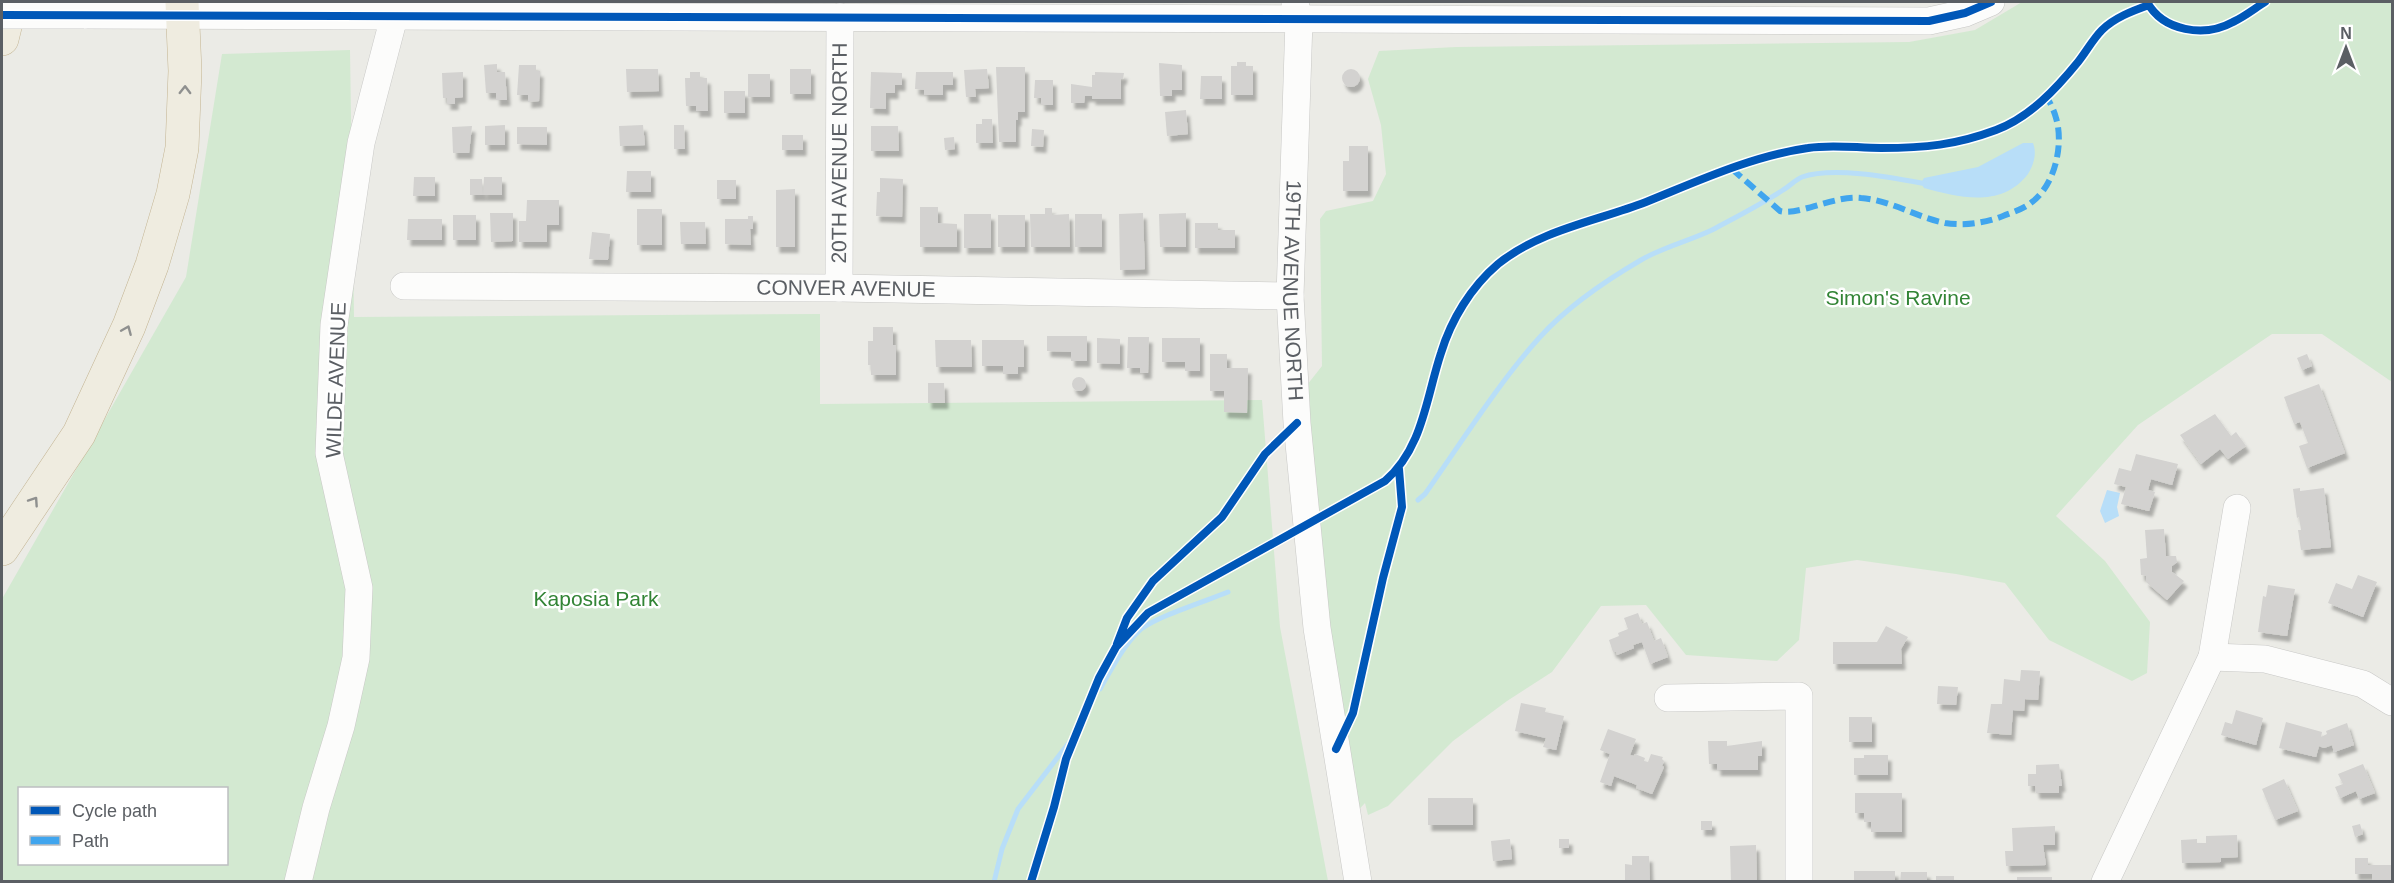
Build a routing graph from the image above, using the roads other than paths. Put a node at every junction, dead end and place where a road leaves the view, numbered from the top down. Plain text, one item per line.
1 (11, 2) edge
2 (1991, 2) edge
3 (183, 8) edge
4 (427, 9) edge
5 (1748, 10) edge
6 (1297, 11) edge
7 (2, 15) edge
8 (394, 17) junction
9 (840, 17) junction
10 (2, 39) edge
11 (404, 286) dead end
12 (839, 288) junction
13 (1290, 296) junction
14 (2236, 508) dead end
15 (2, 549) edge
16 (2212, 657) junction
17 (1668, 698) dead end
18 (2392, 702) edge
19 (298, 882) edge
20 (1358, 882) edge
21 (1799, 882) edge
22 (2105, 882) edge

1 - 10 highway
2 - 5 street
3 - 7 street, bridge
3 - 8 street
15 -> 3 highway
4 - 8 street
4 - 9 street
5 - 6 street
6 - 9 street
6 - 13 street, 19TH AVENUE NORTH
8 - 19 street, WILDE AVENUE
9 - 12 street, 20TH AVENUE NORTH
11 - 12 street, CONVER AVENUE
12 - 13 street, CONVER AVENUE
13 - 20 street, 19TH AVENUE NORTH
14 - 16 street
16 - 18 street
16 - 22 street
17 - 21 street

